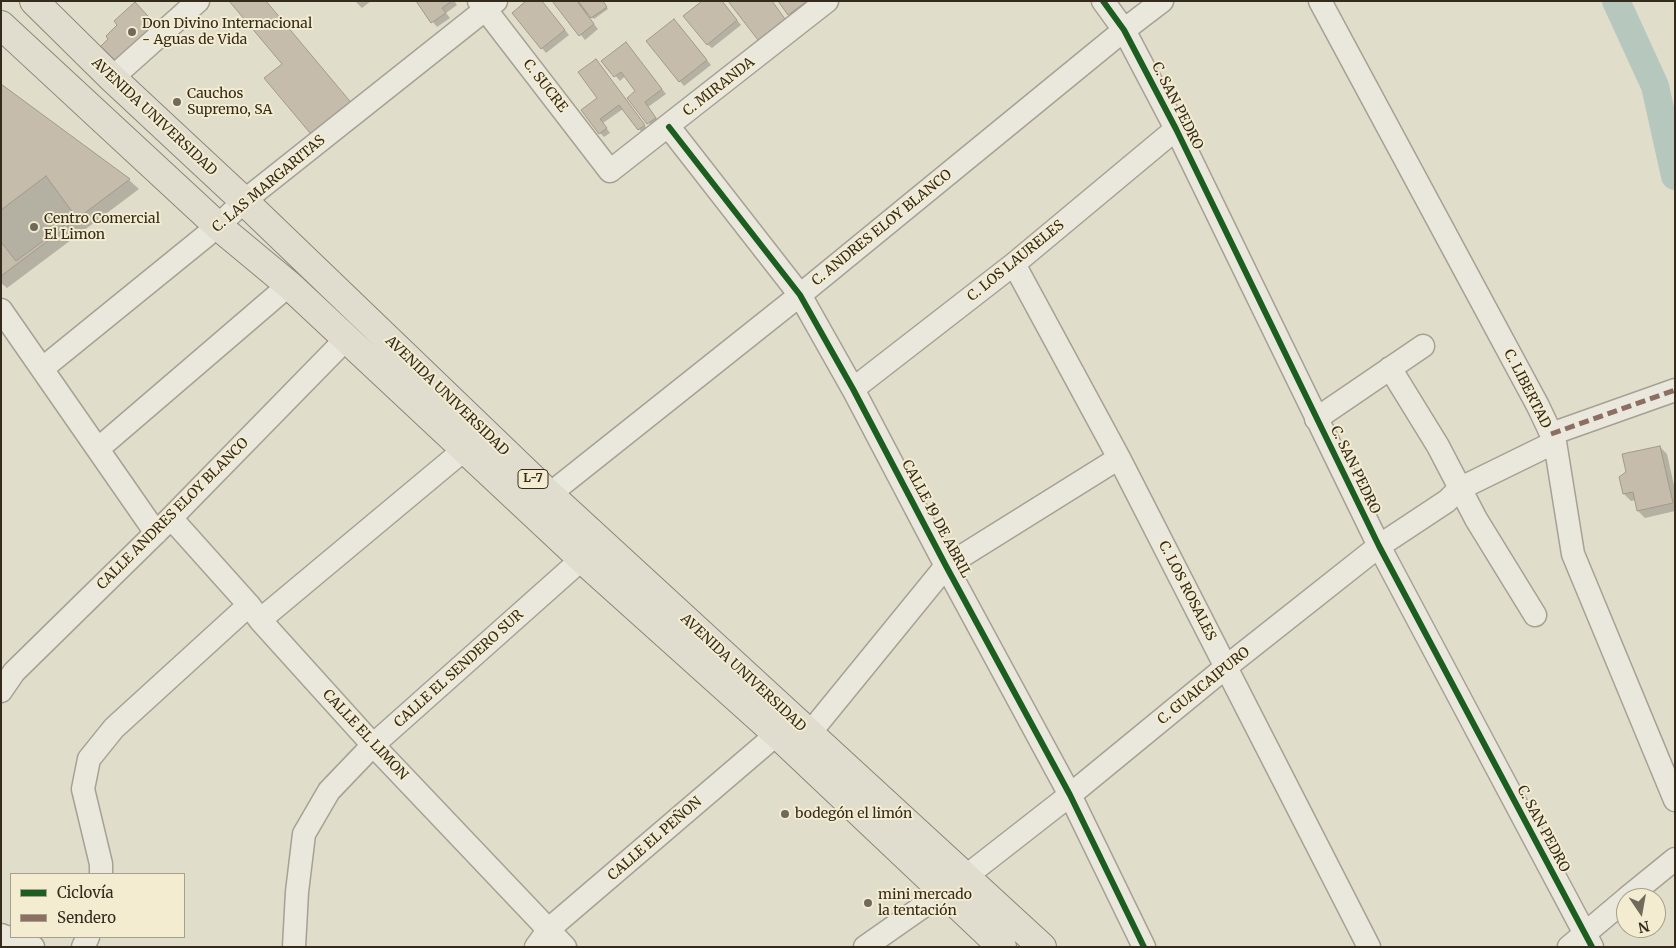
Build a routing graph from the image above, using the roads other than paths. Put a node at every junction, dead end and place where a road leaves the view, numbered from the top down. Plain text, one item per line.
1 (34, 1) edge
2 (198, 1) edge
3 (827, 1) edge
4 (1103, 1) edge
5 (1162, 1) edge
6 (1320, 1) edge
7 (487, 4) edge
8 (1, 25) edge
9 (1124, 30) junction
10 (112, 78) junction
11 (668, 127) junction
12 (1176, 129) junction
13 (610, 171) joint
14 (244, 201) junction
15 (218, 226) junction
16 (1014, 264) junction
17 (289, 285) junction
18 (800, 295) junction
19 (1, 310) edge
20 (347, 338) junction
21 (1423, 346) dead end
22 (43, 368) junction
23 (1390, 368) junction
24 (853, 390) junction
25 (1675, 390) edge
26 (1316, 419) junction
27 (1553, 438) junction
28 (99, 448) junction
29 (465, 450) junction
30 (1119, 458) junction
31 (1459, 489) junction
32 (539, 502) junction
33 (164, 525) junction
34 (1379, 546) junction
35 (590, 550) junction
36 (946, 566) junction
37 (254, 613) junction
38 (1535, 615) dead end
39 (1226, 667) junction
40 (1, 690) edge
41 (777, 734) junction
42 (809, 734) junction
43 (373, 745) junction
44 (1070, 795) junction
45 (1675, 800) edge
46 (1675, 859) edge
47 (101, 873) edge
48 (965, 877) junction
49 (1640, 888) edge
50 (944, 893) junction
51 (1616, 910) edge
52 (549, 929) junction
53 (1, 935) edge
54 (1582, 942) edge
55 (867, 946) edge
56 (33, 947) edge
57 (294, 947) edge
58 (536, 947) edge
59 (565, 947) edge
60 (1002, 947) edge
61 (1042, 947) edge
62 (1144, 947) edge
63 (1369, 947) edge

1 - 10 main road, AVENIDA UNIVERSIDAD / L-7
2 - 10 street
3 - 11 street, C. MIRANDA
4 - 9 street, C. SAN PEDRO
5 - 9 street, C. ANDRES ELOY BLANCO
6 - 27 street, C. LIBERTAD
7 - 13 street, C. SUCRE
7 - 14 street, C. LAS MARGARITAS
8 - 15 main road, AVENIDA UNIVERSIDAD / L-7
9 - 12 street, C. SAN PEDRO
9 - 18 street, C. ANDRES ELOY BLANCO
10 - 14 main road, AVENIDA UNIVERSIDAD / L-7
11 - 13 street, C. MIRANDA
11 - 18 street, CALLE 19 DE ABRIL
12 - 16 street, C. LOS LAURELES
12 - 26 street, C. SAN PEDRO
14 - 15 street, C. LAS MARGARITAS
14 - 32 main road, AVENIDA UNIVERSIDAD / L-7
15 - 17 main road, AVENIDA UNIVERSIDAD / L-7
15 - 22 street, C. LAS MARGARITAS
16 - 24 street, C. LOS LAURELES
16 - 30 street, C. LOS ROSALES
17 - 20 main road, AVENIDA UNIVERSIDAD / L-7
17 - 28 street
18 - 24 street, CALLE 19 DE ABRIL
18 - 32 street, C. ANDRES ELOY BLANCO
19 - 22 street, CALLE EL LIMON
20 - 29 main road, AVENIDA UNIVERSIDAD / L-7
20 - 33 street, CALLE ANDRES ELOY BLANCO
21 - 23 street
22 - 28 street, CALLE EL LIMON
23 - 26 street
23 - 31 street
24 - 36 street, CALLE 19 DE ABRIL
25 - 27 street, C. GUAICAIPURO
26 - 34 street, C. SAN PEDRO
27 - 31 street, C. GUAICAIPURO
27 - 45 street, C. LIBERTAD
28 - 33 street, CALLE EL LIMON
29 - 32 main road, AVENIDA UNIVERSIDAD / L-7
29 - 37 street
30 - 36 street
30 - 39 street, C. LOS ROSALES
31 - 34 street, C. GUAICAIPURO
31 - 38 street
32 - 35 main road, AVENIDA UNIVERSIDAD / L-7
33 - 37 street, CALLE EL LIMON
33 - 40 street, CALLE ANDRES ELOY BLANCO
34 - 39 street, C. GUAICAIPURO
34 - 54 street, C. SAN PEDRO
35 - 41 main road, AVENIDA UNIVERSIDAD / L-7
35 - 42 main road, AVENIDA UNIVERSIDAD / L-7
35 - 43 street, CALLE EL SENDERO SUR
36 - 42 street
36 - 44 street, CALLE 19 DE ABRIL
37 - 43 street, CALLE EL LIMON
37 - 47 street
39 - 44 street, C. GUAICAIPURO
39 - 63 street, C. LOS ROSALES
41 - 50 main road, AVENIDA UNIVERSIDAD / L-7
41 - 52 street, CALLE EL PEÑON
42 - 48 main road, AVENIDA UNIVERSIDAD / L-7
43 - 52 street, CALLE EL LIMON
43 - 57 street, CALLE EL SENDERO SUR
44 - 48 street, C. GUAICAIPURO
44 - 62 street, CALLE 19 DE ABRIL
46 - 49 street
48 - 50 street, C. GUAICAIPURO
48 - 61 main road, AVENIDA UNIVERSIDAD / L-7
50 - 55 street, C. GUAICAIPURO
50 - 60 main road, AVENIDA UNIVERSIDAD / L-7
51 - 54 street
52 - 58 street, CALLE EL PEÑON
52 - 59 street, CALLE EL LIMON
53 - 56 street

